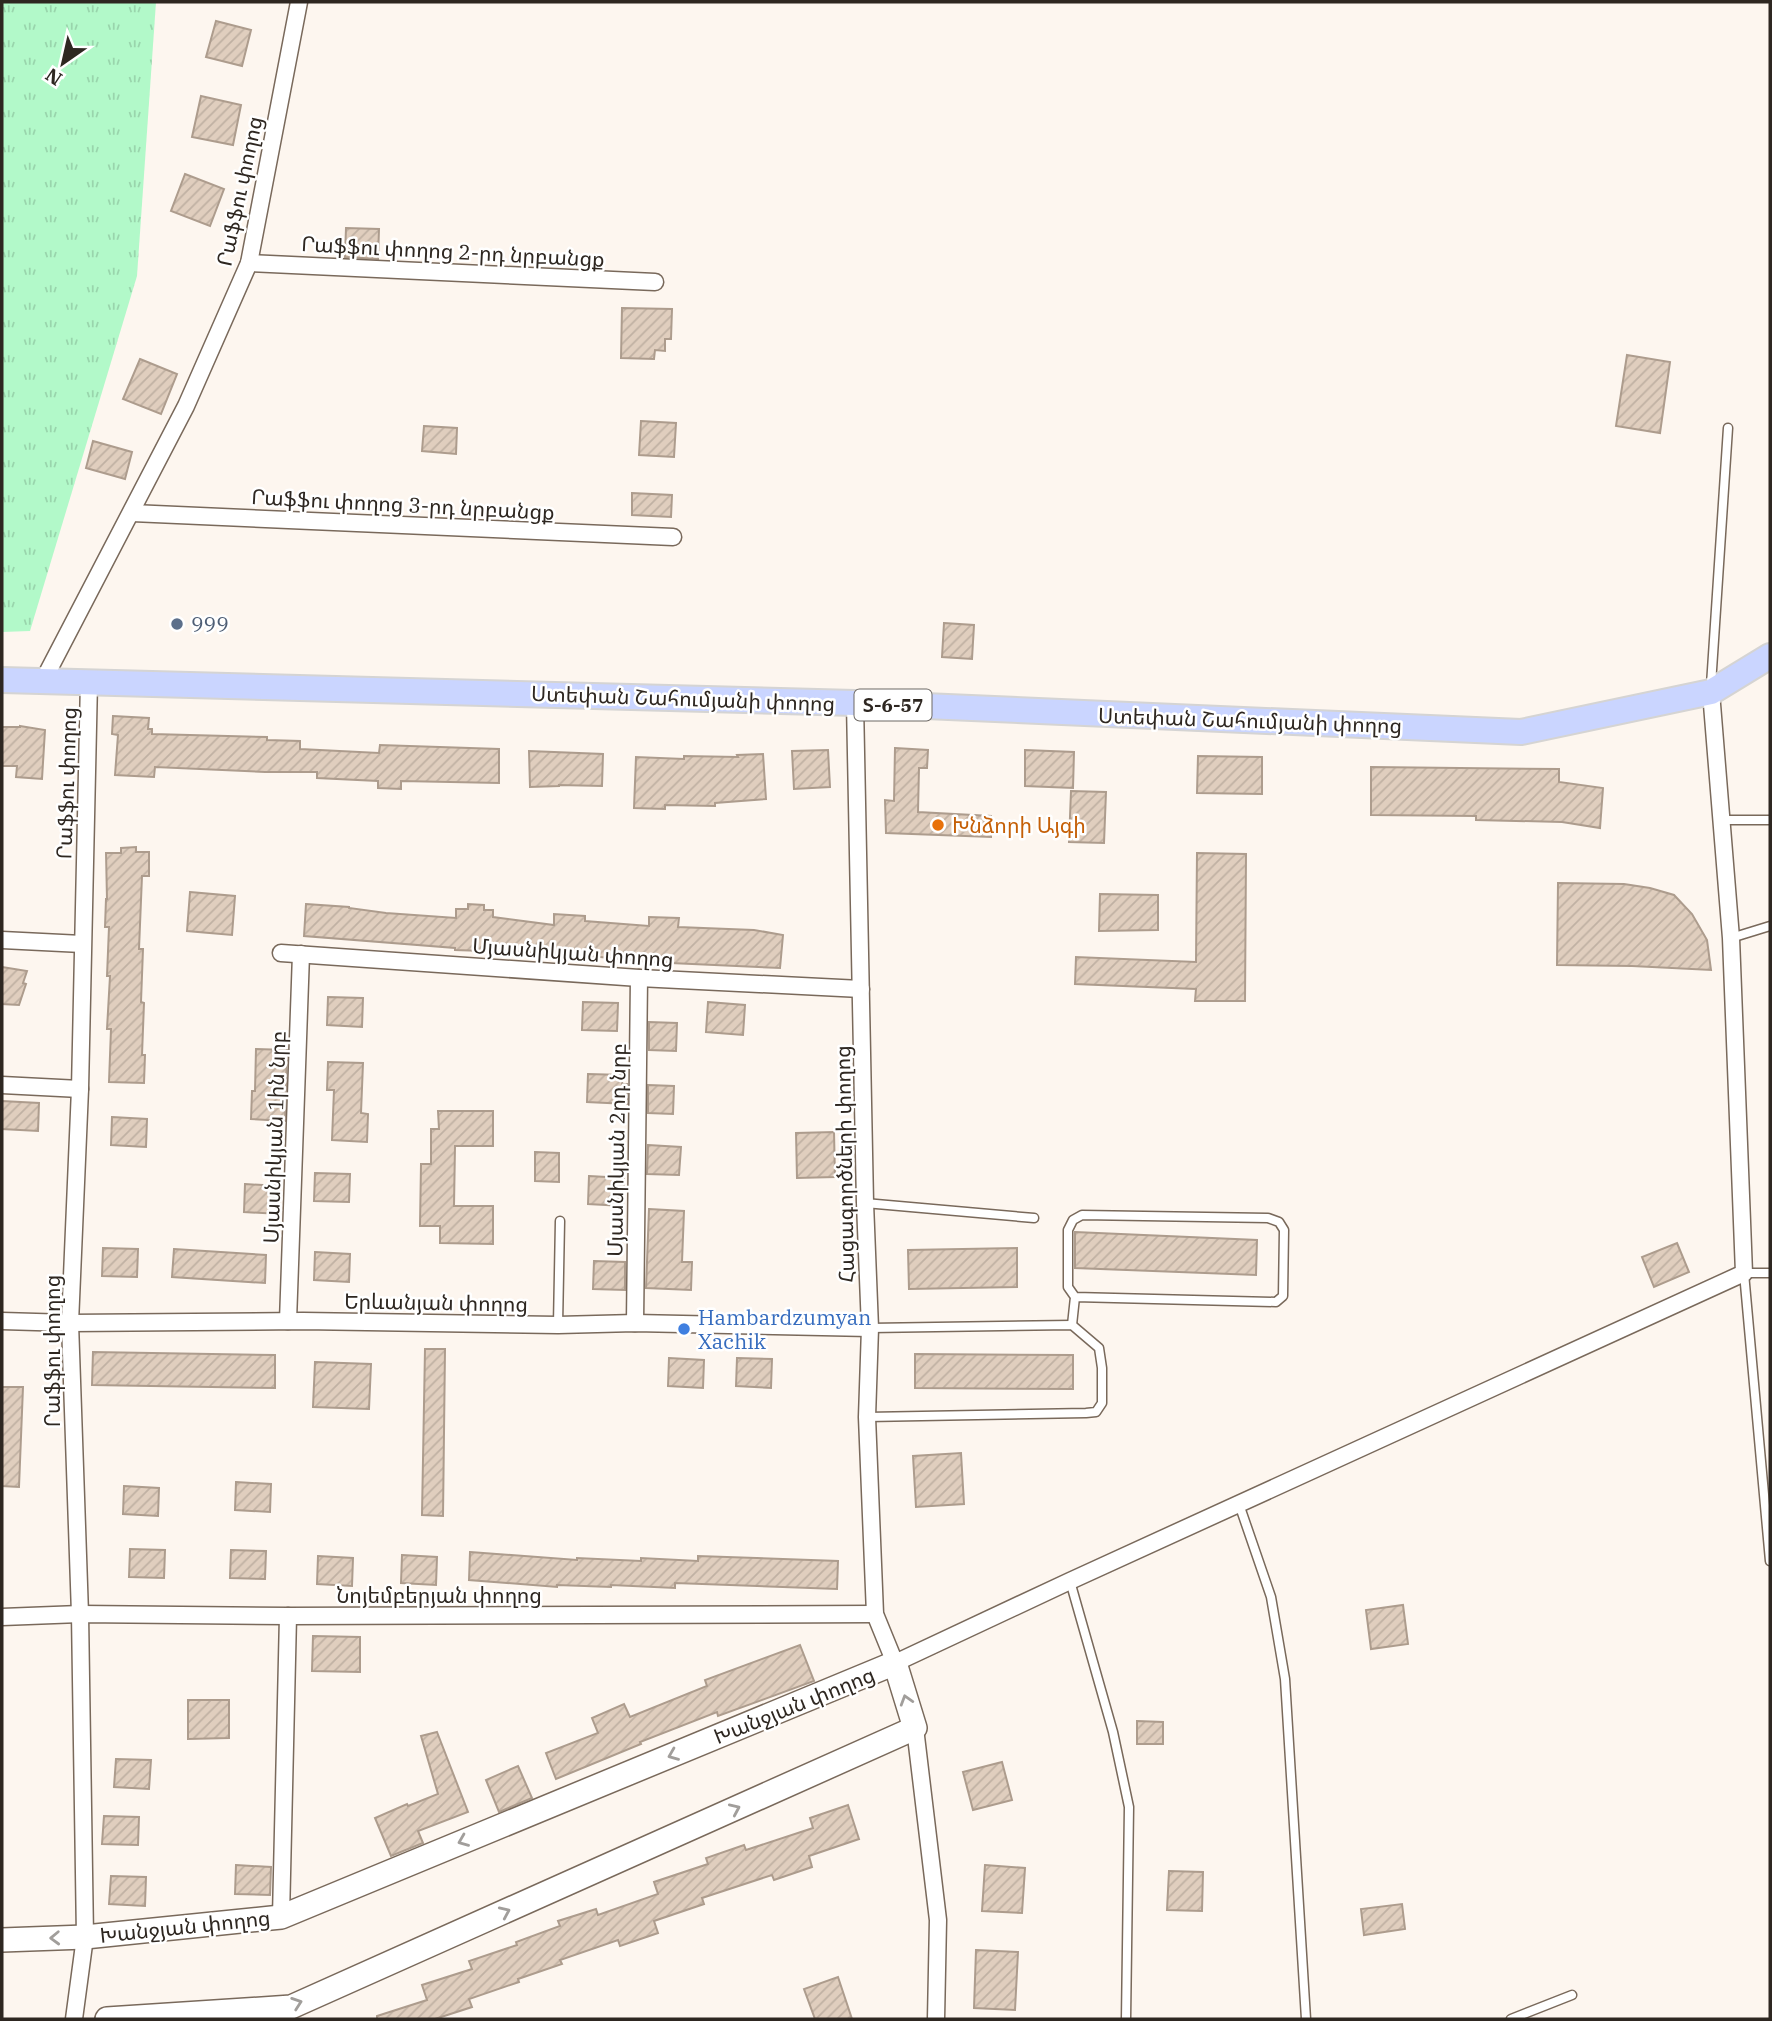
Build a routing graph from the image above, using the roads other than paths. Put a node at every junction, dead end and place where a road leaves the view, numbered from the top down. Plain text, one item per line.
1 (299, 2) edge
2 (249, 263) junction
3 (655, 282) dead end
4 (1727, 428) dead end
5 (132, 513) junction
6 (673, 537) dead end
7 (1770, 656) edge
8 (2, 680) edge
9 (43, 681) junction
10 (89, 681) junction
11 (1711, 692) junction
12 (855, 703) junction
13 (1722, 820) junction
14 (1770, 820) edge
15 (1770, 926) edge
16 (1731, 938) junction
17 (2, 940) edge
18 (82, 944) junction
19 (281, 953) dead end
20 (301, 954) junction
21 (639, 978) junction
22 (861, 989) junction
23 (2, 1085) edge
24 (80, 1089) junction
25 (865, 1203) junction
26 (1034, 1217) dead end
27 (561, 1221) dead end
28 (1744, 1273) junction
29 (1770, 1273) edge
30 (1075, 1297) junction
31 (2, 1321) edge
32 (288, 1321) junction
33 (70, 1323) junction
34 (635, 1323) junction
35 (558, 1325) junction
36 (1072, 1325) junction
37 (870, 1328) junction
38 (867, 1417) junction
39 (1238, 1504) junction
40 (1770, 1560) edge
41 (1070, 1581) junction
42 (80, 1614) junction
43 (876, 1614) junction
44 (288, 1616) junction
45 (2, 1617) edge
46 (895, 1663) junction
47 (915, 1728) junction
48 (281, 1916) junction
49 (85, 1937) junction
50 (2, 1940) edge
51 (1572, 1995) dead end
52 (74, 2019) edge
53 (107, 2019) edge
54 (936, 2019) edge
55 (1126, 2019) edge
56 (1306, 2019) edge
57 (1511, 2019) edge

1 - 2 street, Րաֆֆու փողոց
2 - 3 street, Րաֆֆու փողոց 2-րդ նրբանցք
2 - 5 street, Րաֆֆու փողոց
4 - 11 lane
5 - 6 street, Րաֆֆու փողոց 3-րդ նրբանցք
5 - 9 street, Րաֆֆու փողոց
7 - 11 main road, Ստեփան Շահումյանի փողոց / Տ-6-57
8 - 9 main road, Ստեփան Շահումյանի փողոց / Տ-6-57
9 - 10 main road, Ստեփան Շահումյանի փողոց / Տ-6-57
10 - 12 main road, Ստեփան Շահումյանի փողոց / Տ-6-57
10 - 18 street, Րաֆֆու փողոց
11 - 12 main road, Ստեփան Շահումյանի փողոց / Տ-6-57
11 - 13 street
12 - 22 street, Հացագործների փողոց
13 - 14 lane
13 - 16 street
15 - 16 lane
16 - 28 street
17 - 18 street
18 - 24 street, Րաֆֆու փողոց
19 - 20 street, Մյասնիկյան փողոց
20 - 21 street, Մյասնիկյան փողոց
20 - 32 street, Մյասնիկյան 1ին նրբ
21 - 22 street, Մյասնիկյան փողոց
21 - 34 street, Մյասնիկյան 2րդ նրբ
22 - 25 street, Հացագործների փողոց
23 - 24 street
24 - 33 street, Րաֆֆու փողոց
25 - 26 lane
25 - 37 street, Հացագործների փողոց
27 - 35 lane
28 - 29 lane
28 - 39 street
28 - 40 lane
30 - 30 lane
30 - 36 lane
31 - 33 street, Երևանյան փողոց
32 - 33 street, Երևանյան փողոց
32 - 35 street, Երևանյան փողոց
33 - 42 street, Րաֆֆու փողոց
34 - 35 street, Երևանյան փողոց
34 - 37 street, Երևանյան փողոց
36 - 37 lane
36 - 38 lane
37 - 38 street, Հացագործների փողոց
38 - 43 street, Հացագործների փողոց
39 - 41 street
39 - 56 lane
41 - 46 street
41 - 55 lane
42 - 44 street, Նոյեմբերյան փողոց
42 - 45 street, Նոյեմբերյան փողոց
42 - 49 street, Րաֆֆու փողոց
43 - 44 street, Նոյեմբերյան փողոց
43 - 46 street, Հացագործների փողոց
44 - 48 street
47 -> 46 street, Խանջյան փողոց
46 -> 48 street, Խանջյան փողոց
53 -> 47 street
47 - 54 street
48 - 49 street, Խանջյան փողոց
49 -> 50 street, Խանջյան փողոց
49 - 52 street, Րաֆֆու փողոց
51 - 57 lane

